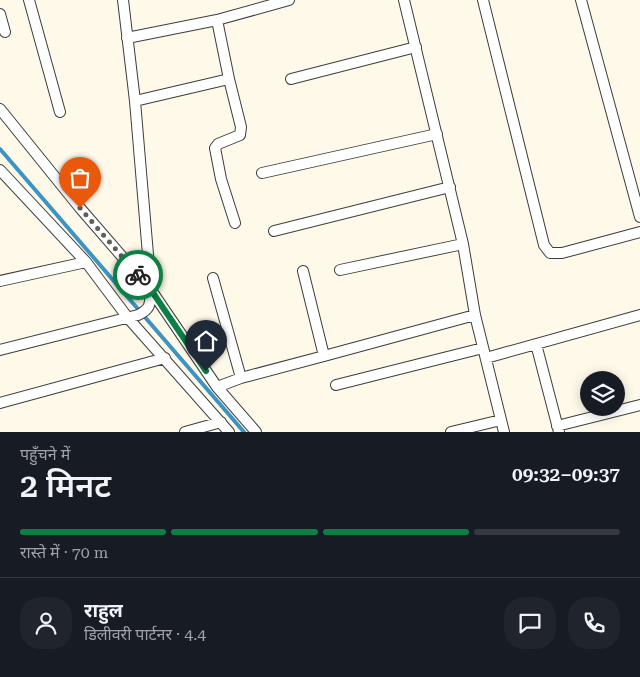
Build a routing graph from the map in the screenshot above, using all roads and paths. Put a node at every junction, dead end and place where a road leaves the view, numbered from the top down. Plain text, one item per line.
1 (28, 0) edge
2 (123, 0) edge
3 (289, 0) edge
4 (404, 0) edge
5 (483, 0) edge
6 (580, 0) edge
7 (0, 14) edge
8 (216, 20) junction
9 (5, 32) dead end
10 (127, 38) junction
11 (416, 47) junction
12 (229, 79) junction
13 (291, 79) dead end
14 (135, 102) junction
15 (0, 109) edge
16 (60, 112) dead end
17 (437, 134) junction
18 (0, 170) edge
19 (262, 174) dead end
20 (450, 187) junction
21 (640, 217) edge
22 (235, 223) dead end
23 (274, 232) dead end
24 (640, 232) edge
25 (463, 244) junction
26 (86, 262) junction
27 (340, 270) dead end
28 (303, 271) dead end
29 (213, 278) dead end
30 (0, 280) edge
31 (151, 290) junction
32 (138, 315) junction
33 (475, 315) junction
34 (640, 315) edge
35 (536, 344) junction
36 (483, 348) junction
37 (0, 350) edge
38 (324, 356) junction
39 (165, 358) junction
40 (486, 358) junction
41 (241, 378) junction
42 (336, 385) dead end
43 (217, 387) junction
44 (0, 403) edge
45 (640, 405) edge
46 (501, 420) junction
47 (221, 422) junction
48 (558, 429) edge
49 (185, 432) edge
50 (228, 432) edge
51 (256, 432) edge
52 (451, 432) edge
53 (504, 432) edge

1 - 16 street
2 - 10 street
3 - 8 street
4 - 11 street
5 - 24 street
6 - 21 street
7 - 9 street
8 - 10 street
8 - 12 street
10 - 14 street
11 - 13 street
11 - 17 street
12 - 14 street
12 - 22 street
14 - 31 street
15 - 31 street
17 - 19 street
17 - 20 street
18 - 26 street
20 - 23 street
20 - 25 street
25 - 27 street
25 - 33 street
26 - 30 street
26 - 32 street
28 - 38 street
29 - 41 street
31 - 32 street
31 - 43 street
32 - 37 street
32 - 39 street
33 - 36 street
33 - 38 street
34 - 35 street
35 - 40 street
35 - 48 street
36 - 40 street
36 - 42 street
38 - 41 street
39 - 44 street
39 - 47 street
40 - 46 street
41 - 43 street
43 - 51 street
45 - 48 street
46 - 52 street
46 - 53 street
47 - 49 street
47 - 50 street

